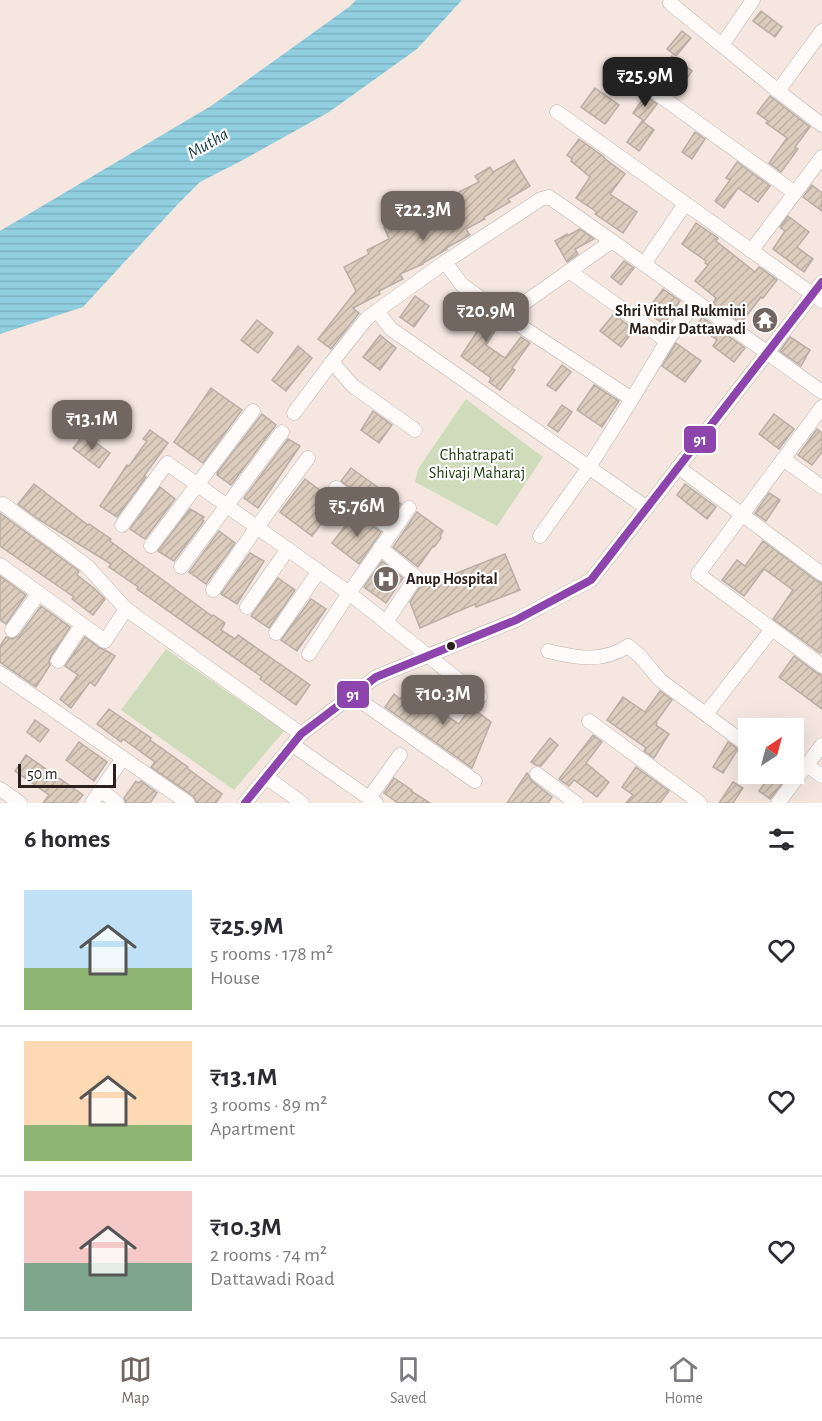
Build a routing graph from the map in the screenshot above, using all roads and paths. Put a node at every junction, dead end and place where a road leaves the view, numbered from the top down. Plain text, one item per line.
1 (753, 0) edge
2 (670, 3) dead end
3 (822, 31) edge
4 (722, 45) junction
5 (627, 72) dead end
6 (778, 91) junction
7 (557, 112) dead end
8 (822, 124) edge
9 (822, 157) edge
10 (795, 193) junction
11 (685, 204) junction
12 (612, 241) junction
13 (751, 251) junction
14 (445, 262) junction
15 (644, 264) junction
16 (569, 271) junction
17 (822, 282) edge
18 (817, 298) edge
19 (696, 301) junction
20 (377, 311) junction
21 (510, 319) junction
22 (667, 341) junction
23 (768, 352) junction
24 (332, 362) junction
25 (822, 392) edge
26 (632, 399) junction
27 (822, 407) edge
28 (253, 411) dead end
29 (294, 413) dead end
30 (416, 430) dead end
31 (282, 432) dead end
32 (308, 458) dead end
33 (783, 459) junction
34 (589, 467) junction
35 (678, 467) junction
36 (198, 485) junction
37 (822, 487) edge
38 (336, 488) dead end
39 (3, 504) dead end
40 (227, 506) junction
41 (409, 508) dead end
42 (647, 508) junction
43 (742, 515) junction
44 (122, 525) dead end
45 (257, 527) junction
46 (393, 530) junction
47 (540, 536) dead end
48 (151, 546) dead end
49 (380, 548) junction
50 (288, 549) junction
51 (0, 565) edge
52 (181, 567) dead end
53 (319, 571) junction
54 (822, 574) edge
55 (213, 590) dead end
56 (39, 593) junction
57 (349, 593) junction
58 (247, 607) dead end
59 (126, 609) junction
60 (386, 622) junction
61 (82, 625) junction
62 (772, 629) junction
63 (12, 630) dead end
64 (276, 633) dead end
65 (548, 651) dead end
66 (309, 654) dead end
67 (428, 656) junction
68 (58, 661) dead end
69 (822, 666) edge
70 (0, 673) edge
71 (352, 695) junction
72 (480, 697) dead end
73 (706, 714) junction
74 (589, 721) dead end
75 (738, 738) edge
76 (297, 740) junction
77 (822, 745) edge
78 (400, 755) dead end
79 (123, 758) junction
80 (807, 765) junction
81 (804, 767) edge
82 (537, 774) dead end
83 (822, 776) edge
84 (266, 777) junction
85 (475, 781) dead end
86 (787, 784) edge
87 (0, 789) edge
88 (101, 790) junction
89 (372, 800) edge
90 (20, 803) edge
91 (92, 803) edge
92 (117, 803) edge
93 (188, 803) edge
94 (245, 803) edge
95 (302, 803) edge
96 (576, 803) edge
97 (700, 803) edge
98 (778, 803) edge

1 - 4 street
2 - 4 street
3 - 6 street
4 - 6 street
5 - 10 street
6 - 8 street
7 - 11 street
9 - 10 street
10 - 13 street
11 - 13 street
11 - 15 street
12 - 14 street
12 - 15 street
12 - 16 street
13 - 18 street
14 - 20 street
14 - 21 street
15 - 19 street
16 - 21 street
16 - 22 street
17 - 18 street
18 - 23 street
19 - 22 street
19 - 23 street
20 - 24 street
20 - 34 street
21 - 26 street
22 - 26 street
23 - 25 street
23 - 35 street
24 - 29 street
24 - 30 street
26 - 34 street
27 - 33 street
28 - 36 street
31 - 40 street
32 - 45 street
33 - 37 street
33 - 43 street
34 - 42 street
34 - 47 street
35 - 42 street
35 - 43 street
36 - 40 street
36 - 44 street
36 - 48 street
38 - 46 street
39 - 59 street
40 - 45 street
40 - 52 street
41 - 46 street
42 - 67 street
43 - 54 street
43 - 62 street
45 - 50 street
45 - 55 street
46 - 49 street
49 - 57 street
49 - 60 street
50 - 53 street
50 - 58 street
51 - 56 street
53 - 57 street
53 - 64 street
56 - 61 street
56 - 63 street
57 - 60 street
57 - 66 street
59 - 61 street
59 - 76 street
60 - 67 street
61 - 68 street
62 - 69 street
62 - 73 street
65 - 73 street
67 - 71 street
67 - 72 street
70 - 79 street
71 - 76 street
71 - 85 street
73 - 75 street
74 - 97 street
76 - 84 street
76 - 89 street
77 - 80 street
78 - 89 street
79 - 88 street
79 - 93 street
80 - 81 street
80 - 83 street
82 - 96 street
84 - 94 street
84 - 95 street
86 - 98 street
87 - 90 street
88 - 91 street
88 - 92 street

